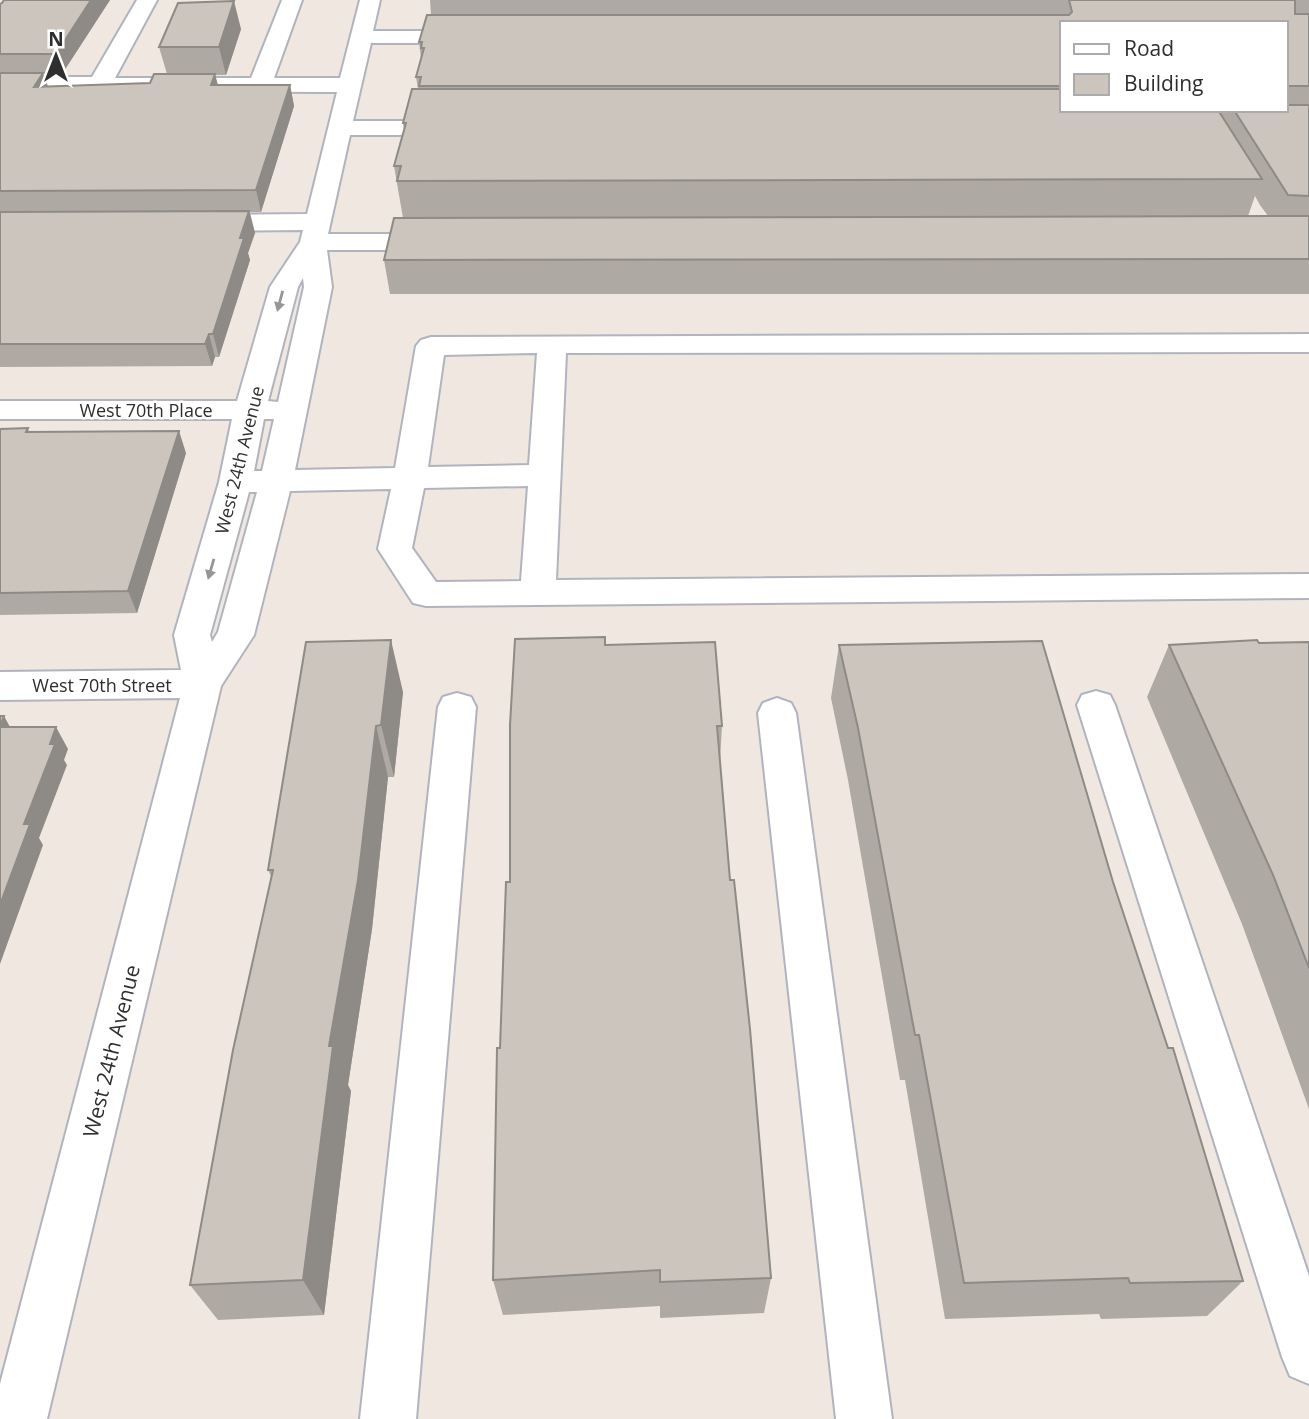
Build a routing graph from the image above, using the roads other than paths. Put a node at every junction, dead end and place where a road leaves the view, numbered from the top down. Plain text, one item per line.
1 (147, 0) edge
2 (292, 0) edge
3 (370, 0) edge
4 (360, 37) junction
5 (498, 37) edge
6 (0, 84) edge
7 (100, 84) junction
8 (260, 85) junction
9 (348, 85) junction
10 (339, 128) junction
11 (477, 128) edge
12 (180, 223) edge
13 (316, 232) junction
14 (465, 242) edge
15 (1309, 343) edge
16 (552, 345) junction
17 (291, 409) junction
18 (0, 410) edge
19 (250, 410) junction
20 (545, 475) junction
21 (410, 478) junction
22 (276, 481) junction
23 (235, 482) junction
24 (1309, 586) edge
25 (538, 593) junction
26 (204, 684) junction
27 (0, 686) edge
28 (1096, 705) dead end
29 (457, 707) dead end
30 (777, 713) dead end
31 (1309, 1357) edge
32 (19, 1419) edge
33 (388, 1419) edge
34 (864, 1419) edge

1 - 7 street
2 - 8 street
3 - 4 street, West 24th Avenue
4 - 5 street
4 - 9 street, West 24th Avenue
6 - 7 street
7 - 8 street
8 - 9 street
9 - 10 street, West 24th Avenue
10 - 11 street
10 - 13 street, West 24th Avenue
12 - 13 street
13 - 14 street
13 - 17 street, West 24th Avenue
13 -> 19 street, West 24th Avenue
15 - 16 street
16 - 20 street
16 - 21 street
17 - 19 street, West 70th Place
17 - 22 street, West 24th Avenue
18 - 19 street, West 70th Place
19 - 23 street, West 24th Avenue
20 - 21 street
20 - 25 street
21 - 22 street
21 - 25 street
22 - 23 street
22 - 26 street, West 24th Avenue
23 -> 26 street, West 24th Avenue
24 - 25 street
26 - 27 street, West 70th Street
26 - 32 street, West 24th Avenue
28 - 31 street
29 - 33 street
30 - 34 street

